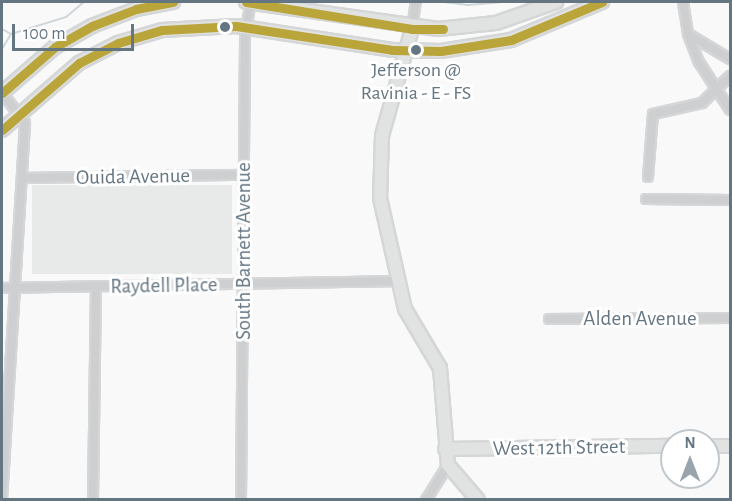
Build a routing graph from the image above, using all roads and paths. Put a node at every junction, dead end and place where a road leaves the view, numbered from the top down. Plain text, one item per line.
1 (173, 2) edge
2 (246, 2) edge
3 (251, 2) edge
4 (416, 2) edge
5 (556, 2) edge
6 (602, 2) edge
7 (683, 2) edge
8 (246, 28) junction
9 (412, 28) junction
10 (688, 34) junction
11 (405, 51) junction
12 (730, 58) edge
13 (730, 76) edge
14 (716, 90) junction
15 (2, 93) edge
16 (730, 110) edge
17 (19, 114) junction
18 (2, 130) edge
19 (244, 176) junction
20 (648, 177) dead end
21 (22, 178) junction
22 (646, 199) dead end
23 (730, 200) edge
24 (399, 282) junction
25 (243, 285) junction
26 (96, 287) junction
27 (2, 288) edge
28 (16, 288) junction
29 (730, 318) edge
30 (549, 319) dead end
31 (660, 446) edge
32 (446, 449) junction
33 (448, 465) junction
34 (2, 500) edge
35 (93, 500) edge
36 (241, 500) edge
37 (426, 500) edge
38 (478, 500) edge

1 - 15 main road
2 - 3 main road
3 - 8 street, South Barnett Avenue
3 - 9 main road
4 - 9 street
5 - 9 main road
6 - 11 main road
7 - 10 street
8 - 11 main road
8 - 17 main road
8 - 19 street, South Barnett Avenue
9 - 11 main road
10 - 12 street
10 - 14 street
11 - 24 main road
13 - 14 street
14 - 16 street
14 - 20 street
15 - 17 street
17 - 18 main road
17 - 21 street
19 - 21 street, Ouida Avenue
19 - 25 street, South Barnett Avenue
21 - 28 street
22 - 23 street
24 - 25 street, Raydell Place
24 - 32 main road
25 - 26 street, Raydell Place
25 - 36 street, South Barnett Avenue
26 - 28 street, Raydell Place
26 - 35 street
27 - 28 street, Raydell Place
28 - 34 street
29 - 30 street, Alden Avenue
31 - 32 main road, West 12th Street
32 - 33 main road
33 - 37 street
33 - 38 main road

